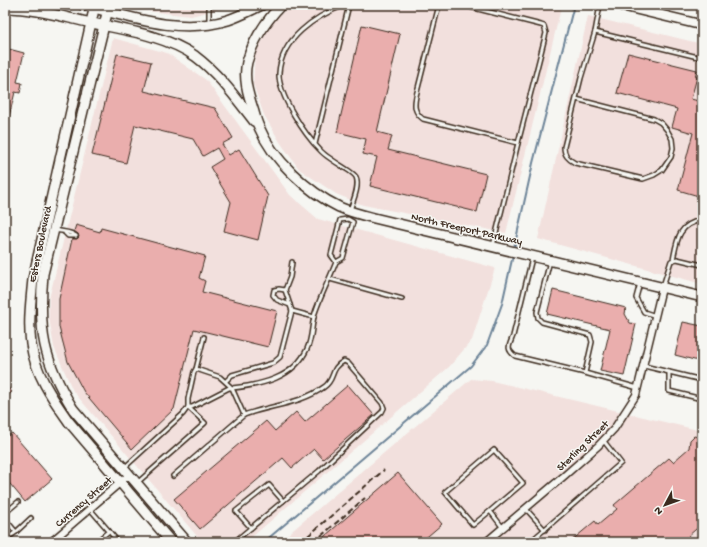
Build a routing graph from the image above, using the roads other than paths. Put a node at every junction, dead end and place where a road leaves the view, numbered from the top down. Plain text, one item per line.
1 (83, 5) edge
2 (209, 5) edge
3 (262, 5) edge
4 (281, 5) edge
5 (345, 5) edge
6 (349, 5) edge
7 (439, 5) edge
8 (462, 5) edge
9 (600, 5) edge
10 (619, 5) edge
11 (94, 6) edge
12 (5, 8) edge
13 (108, 8) edge
14 (91, 23) junction
15 (209, 24) junction
16 (103, 25) junction
17 (702, 25) edge
18 (595, 32) junction
19 (702, 58) edge
20 (576, 99) junction
21 (259, 127) junction
22 (518, 143) junction
23 (315, 144) junction
24 (349, 215) junction
25 (702, 220) edge
26 (54, 230) junction
27 (66, 233) dead end
28 (496, 247) junction
29 (533, 256) junction
30 (674, 260) junction
31 (550, 261) junction
32 (292, 262) dead end
33 (336, 262) junction
34 (702, 265) edge
35 (330, 279) junction
36 (640, 283) junction
37 (662, 288) junction
38 (285, 290) junction
39 (702, 297) edge
40 (402, 299) dead end
41 (290, 305) junction
42 (292, 311) junction
43 (656, 316) junction
44 (314, 317) junction
45 (204, 336) dead end
46 (644, 366) junction
47 (196, 369) junction
48 (669, 372) junction
49 (585, 373) junction
50 (702, 380) edge
51 (226, 381) junction
52 (232, 388) junction
53 (638, 388) junction
54 (702, 399) edge
55 (188, 407) junction
56 (244, 415) junction
57 (603, 440) junction
58 (126, 472) junction
59 (174, 476) dead end
60 (121, 482) junction
61 (137, 484) junction
62 (283, 501) junction
63 (18, 502) dead end
64 (526, 508) junction
65 (90, 509) junction
66 (490, 511) junction
67 (5, 513) edge
68 (31, 518) dead end
69 (5, 519) edge
70 (251, 528) junction
71 (503, 528) junction
72 (545, 530) junction
73 (109, 531) junction
74 (16, 532) junction
75 (5, 540) edge
76 (51, 542) edge
77 (96, 542) edge
78 (118, 542) edge
79 (171, 542) edge
80 (187, 542) edge
81 (234, 542) edge
82 (486, 542) edge
83 (530, 542) edge

1 - 11 main road
2 - 15 lane
3 - 15 main road
4 - 21 main road
5 - 23 lane
6 - 23 lane
7 - 22 lane
8 - 22 lane
9 - 18 lane
10 - 17 main road
11 - 13 main road
11 - 14 main road, Esters Boulevard
12 - 14 main road
13 - 15 main road
13 - 16 main road, Esters Boulevard
14 - 16 main road
14 - 60 main road, Esters Boulevard
16 - 21 main road
16 - 26 main road, Esters Boulevard
18 - 19 lane
18 - 20 lane
20 - 20 lane
21 - 24 main road, North Freeport Parkway
22 - 28 lane
23 - 24 lane
24 - 28 main road, North Freeport Parkway
24 - 33 lane
24 - 33 lane
25 - 30 lane
26 - 27 lane
26 - 58 main road, Esters Boulevard
28 - 29 main road, North Freeport Parkway
29 - 31 main road, North Freeport Parkway
29 - 49 lane
30 - 34 lane
30 - 37 lane
31 - 36 main road, North Freeport Parkway
31 - 49 lane
32 - 38 lane
33 - 35 lane
35 - 40 lane
35 - 44 lane
36 - 37 main road, North Freeport Parkway
36 - 43 lane
37 - 39 main road, North Freeport Parkway
37 - 43 street, Sterling Street
38 - 41 lane
38 - 41 lane
41 - 42 lane
42 - 44 lane
42 - 51 lane
43 - 46 street, Sterling Street
44 - 52 lane
45 - 47 lane
46 - 48 lane
46 - 53 street, Sterling Street
47 - 51 lane
47 - 55 lane
48 - 50 lane
48 - 54 lane
49 - 53 lane
51 - 52 lane
52 - 55 lane
52 - 56 lane
53 - 57 street, Sterling Street
55 - 58 lane
55 - 61 lane
56 - 59 lane
56 - 62 lane
57 - 64 street, Sterling Street
57 - 72 lane
58 - 60 street, Currency Street
58 - 61 main road, Esters Boulevard
60 - 65 street, Currency Street
60 - 79 main road, Esters Boulevard
61 - 80 main road, Esters Boulevard
62 - 70 lane
62 - 70 lane
63 - 67 lane
64 - 71 street, Sterling Street
64 - 72 lane
65 - 73 lane
65 - 76 street, Currency Street
66 - 66 lane
66 - 71 lane
68 - 74 lane
69 - 74 lane
70 - 81 lane
71 - 82 street, Sterling Street
72 - 83 lane
73 - 77 lane
73 - 78 lane
74 - 75 lane

